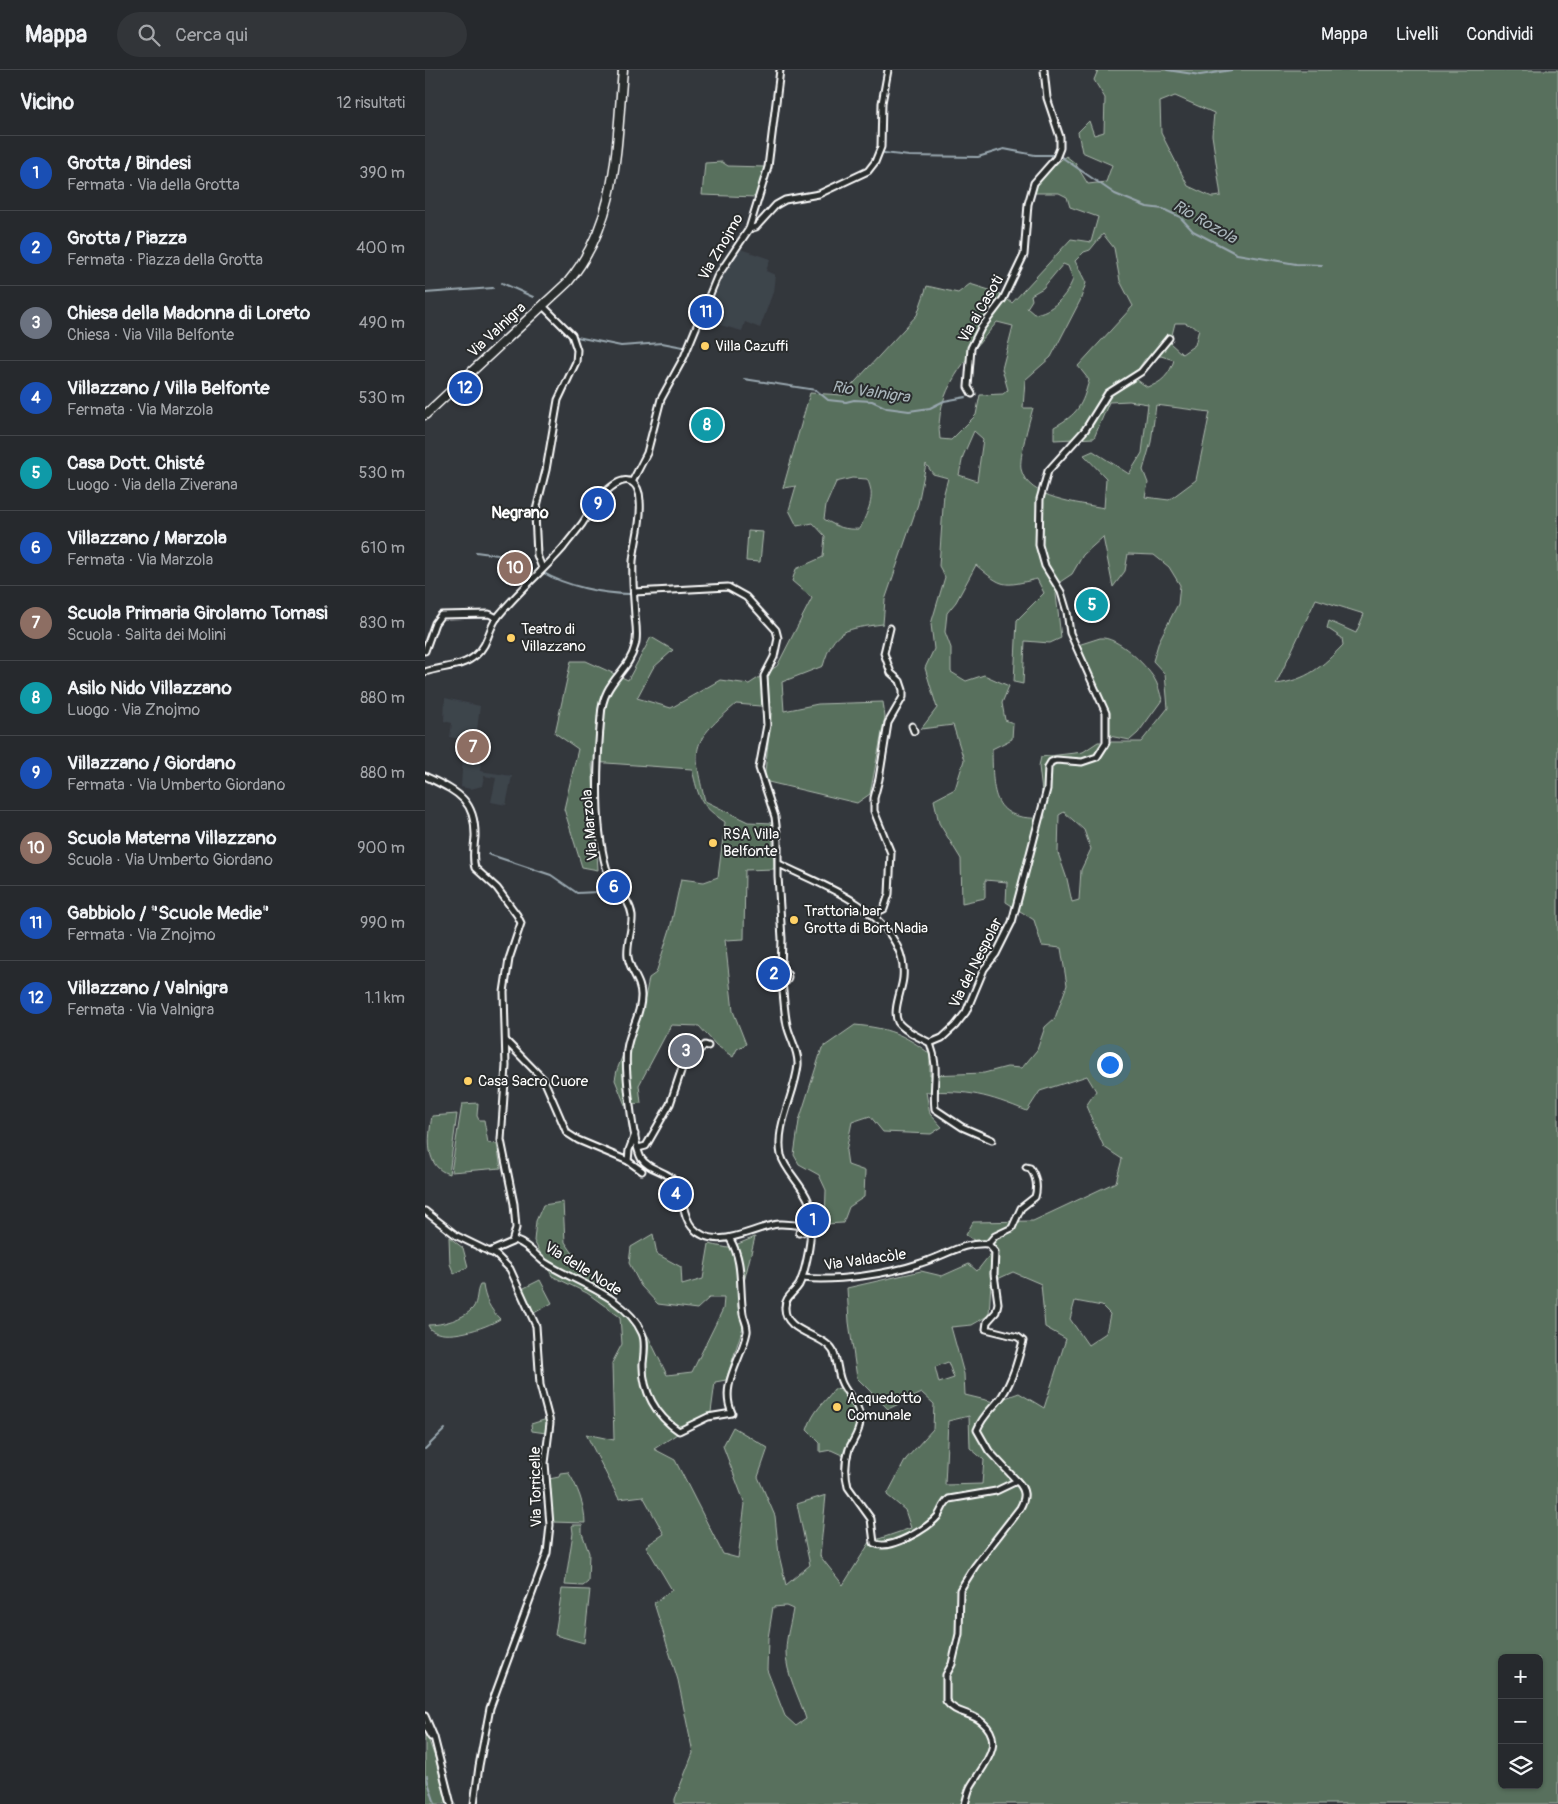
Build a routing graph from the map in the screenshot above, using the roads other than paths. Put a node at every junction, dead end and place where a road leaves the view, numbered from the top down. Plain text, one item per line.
1 (623, 70) edge
2 (780, 70) edge
3 (888, 70) edge
4 (1044, 70) edge
5 (749, 229) junction
6 (543, 306) junction
7 (1169, 338) dead end
8 (972, 394) dead end
9 (425, 415) edge
10 (633, 483) junction
11 (542, 568) junction
12 (634, 592) junction
13 (497, 618) junction
14 (890, 628) dead end
15 (425, 651) edge
16 (425, 672) edge
17 (425, 776) edge
18 (779, 864) junction
19 (873, 914) junction
20 (506, 1040) junction
21 (930, 1043) junction
22 (708, 1046) dead end
23 (635, 1134) junction
24 (992, 1140) dead end
25 (638, 1148) junction
26 (628, 1161) junction
27 (1026, 1167) dead end
28 (642, 1171) dead end
29 (425, 1211) edge
30 (809, 1224) junction
31 (799, 1233) dead end
32 (730, 1239) junction
33 (514, 1240) junction
34 (988, 1244) junction
35 (489, 1252) junction
36 (802, 1278) junction
37 (1017, 1482) junction
38 (425, 1716) edge
39 (425, 1726) edge
40 (438, 1752) junction
41 (451, 1804) edge
42 (474, 1804) edge
43 (965, 1804) edge

1 - 6 main road, Via Valnigra
2 - 5 street, Via Znojmo
3 - 5 street
4 - 8 street, Via ai Casoti
5 - 10 street, Via Znojmo
6 - 9 main road, Via Valnigra
6 - 11 street
7 - 21 street, Via del Nespolar
10 - 11 street
10 - 12 street, Via Marzola
11 - 13 street
12 - 18 street
12 - 23 street, Via Marzola
13 - 15 street
13 - 16 street
14 - 19 street
17 - 20 street
18 - 19 street
18 - 30 street
19 - 21 street
20 - 26 street
20 - 33 street
21 - 24 street
22 - 25 street
23 - 25 street, Via Marzola
23 - 26 street
25 - 32 street, Via Marzola
26 - 28 street
27 - 34 street
29 - 35 street, Via Torricelle
30 - 31 street
30 - 32 street
30 - 36 street
32 - 33 street, Via delle Node
33 - 35 street
34 - 36 street, Via Valdacòle
34 - 37 street
35 - 42 street, Via Torricelle
36 - 37 street
37 - 43 street
38 - 40 street
39 - 40 street
40 - 41 street

